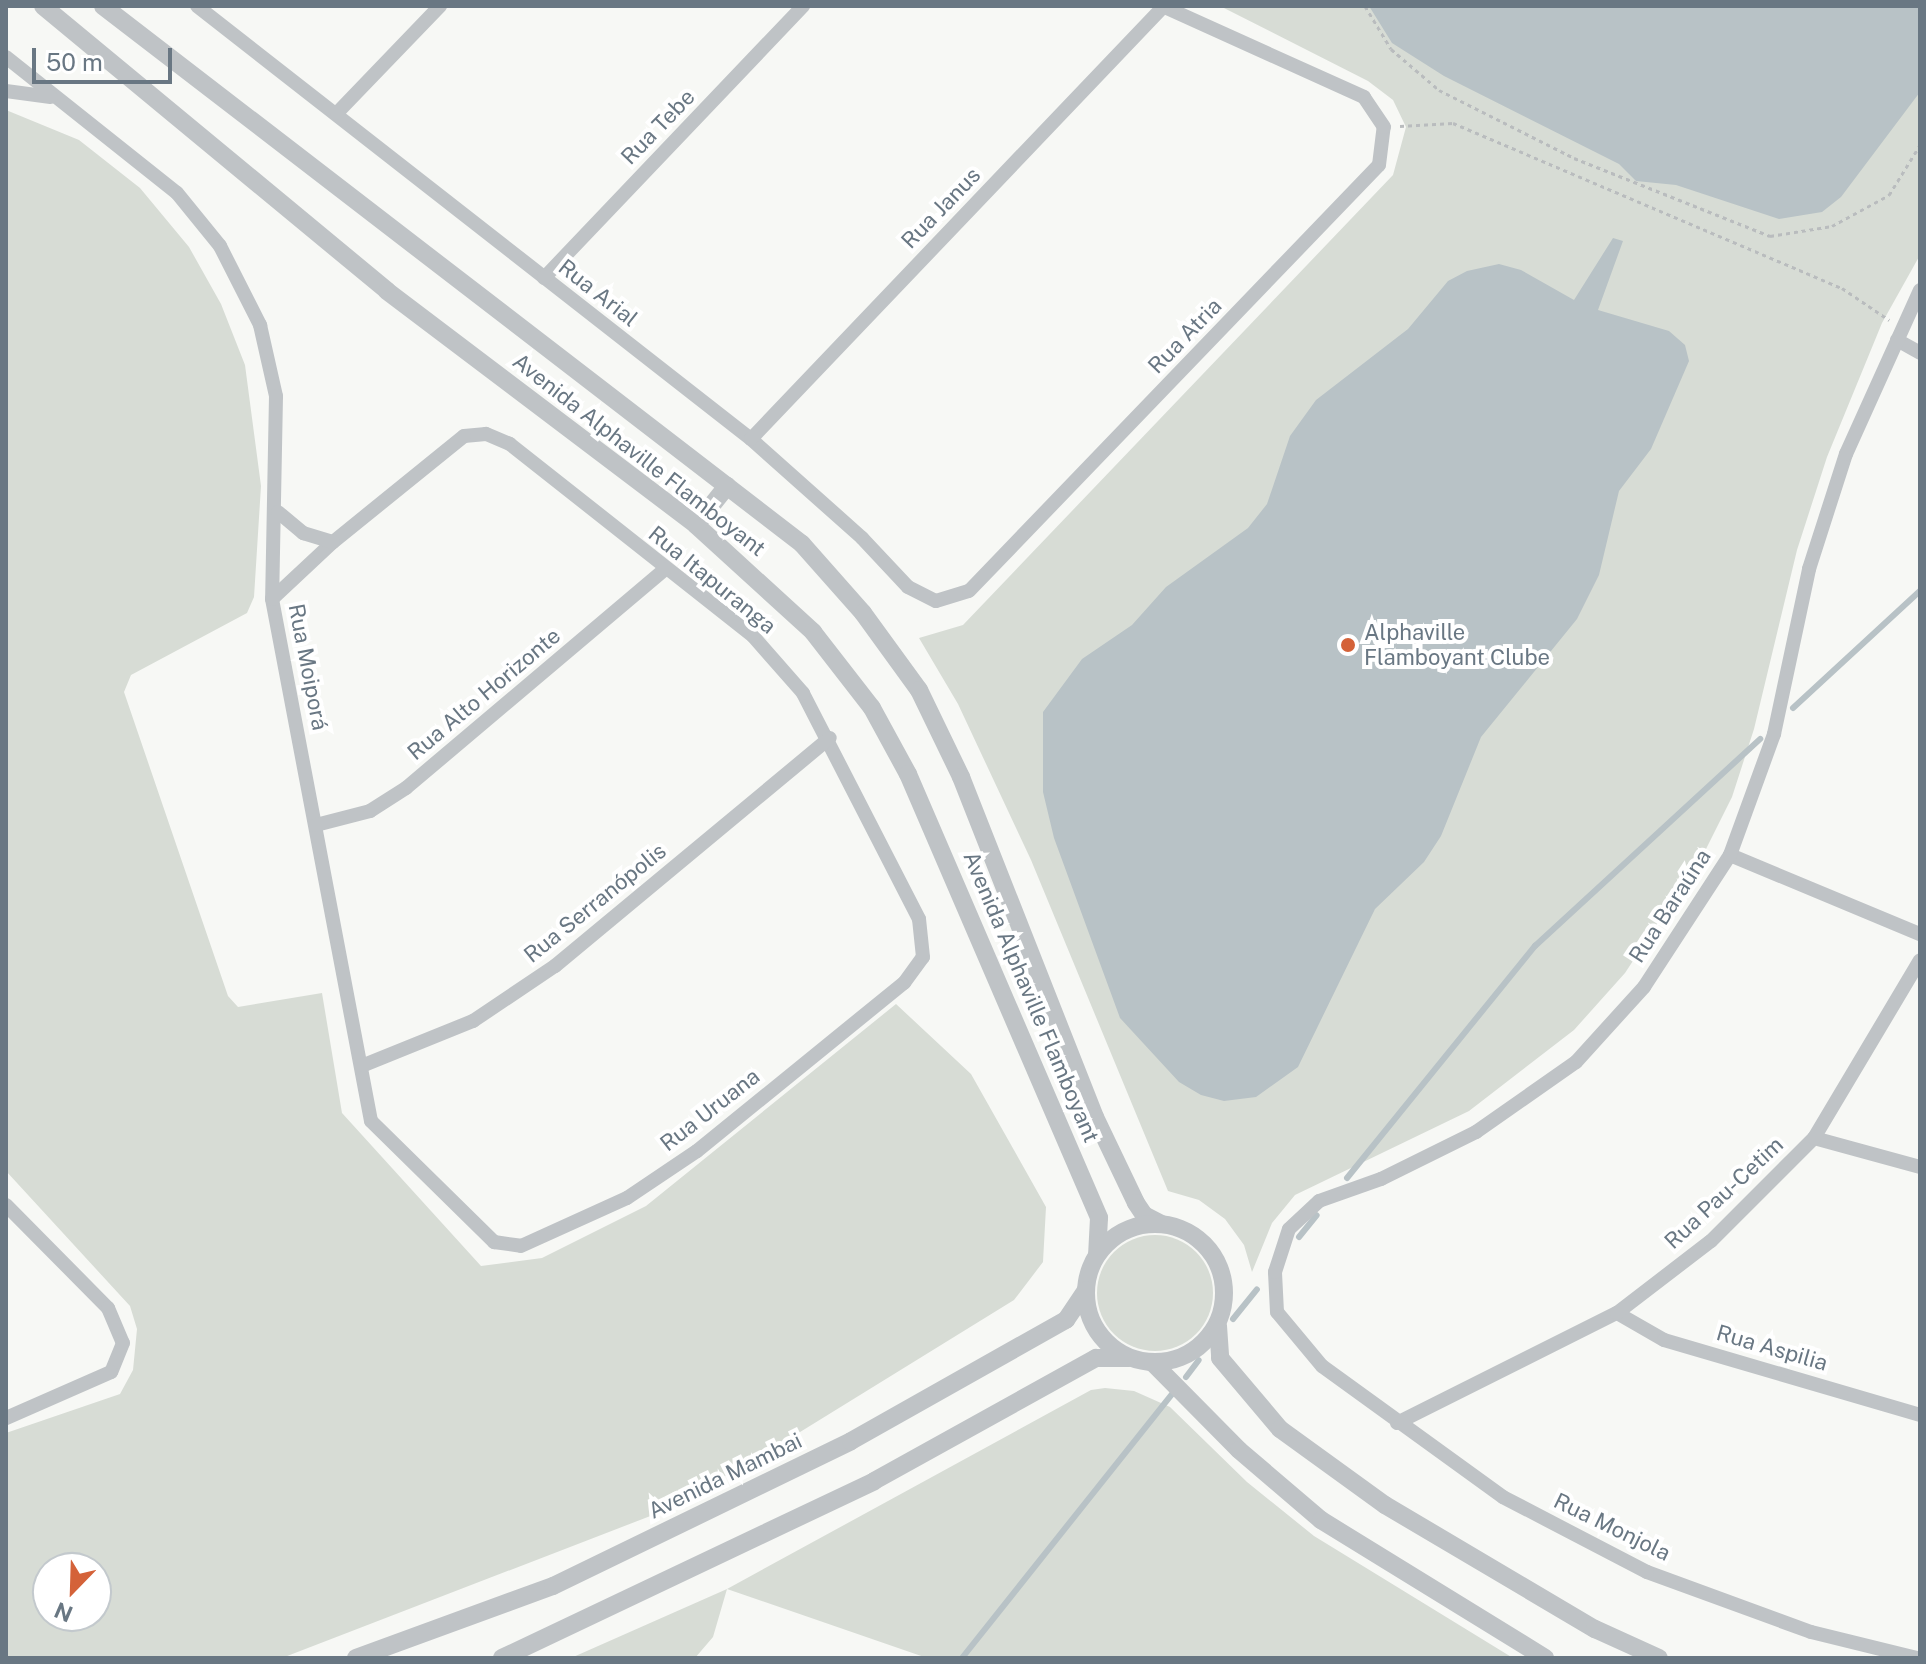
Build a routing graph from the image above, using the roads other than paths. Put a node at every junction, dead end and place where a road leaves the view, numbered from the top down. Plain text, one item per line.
1 (43, 6) edge
2 (103, 6) edge
3 (197, 6) edge
4 (440, 6) edge
5 (803, 6) edge
6 (1163, 6) edge
7 (6, 57) edge
8 (6, 91) edge
9 (52, 97) junction
10 (337, 113) junction
11 (544, 278) junction
12 (1920, 290) edge
13 (1899, 334) junction
14 (1920, 353) edge
15 (751, 439) junction
16 (727, 486) junction
17 (278, 512) junction
18 (696, 525) junction
19 (333, 542) junction
20 (664, 570) junction
21 (969, 591) joint
22 (272, 599) junction
23 (830, 738) junction
24 (316, 825) junction
25 (1730, 855) junction
26 (1920, 934) edge
27 (923, 957) joint
28 (1920, 960) edge
29 (364, 1065) junction
30 (1814, 1138) junction
31 (1920, 1167) edge
32 (6, 1205) edge
33 (1160, 1223) junction
34 (494, 1242) joint
35 (1097, 1254) junction
36 (1086, 1290) junction
37 (1617, 1313) junction
38 (1218, 1326) junction
39 (1129, 1358) junction
40 (1153, 1363) junction
41 (1322, 1366) joint
42 (1920, 1415) edge
43 (6, 1418) edge
44 (1397, 1423) junction
45 (356, 1658) edge
46 (502, 1658) edge
47 (1545, 1658) edge
48 (1659, 1658) edge
49 (1917, 1658) edge

1 - 18 street, Avenida Alphaville Flamboyant
2 - 16 street, Avenida Alphaville Flamboyant
3 - 10 street, Rua Arial
4 - 10 street
5 - 11 street, Rua Tebe
6 - 15 street, Rua Janus
6 - 21 street, Rua Atria
7 - 9 street, Rua Moiporá
8 - 9 street
9 - 17 street, Rua Moiporá
10 - 11 street, Rua Arial
11 - 15 street, Rua Arial
12 - 13 street, Rua Baraúna
13 - 14 street
13 - 25 street, Rua Baraúna
15 - 21 street, Rua Arial
16 - 18 street
16 - 33 street, Avenida Alphaville Flamboyant
17 - 19 street
17 - 22 street, Rua Moiporá
18 - 35 street, Avenida Alphaville Flamboyant
19 - 20 street, Rua Itapuranga
19 - 22 street
20 - 23 street, Rua Itapuranga
20 - 24 street, Rua Alto Horizonte
22 - 24 street, Rua Moiporá
23 - 27 street, Rua Itapuranga
23 - 29 street, Rua Serranópolis
24 - 29 street, Rua Moiporá
25 - 26 street
25 - 41 street, Rua Baraúna
27 - 34 street, Rua Uruana
28 - 30 street, Rua Pau-Cetim
29 - 34 street, Rua Moiporá
30 - 31 street
30 - 37 street, Rua Pau-Cetim
32 - 43 street
33 - 35 street
33 - 38 street
35 - 36 street
36 - 39 street
36 - 45 street, Avenida Mambai
37 - 42 street, Rua Aspilia
37 - 44 street, Rua Pau-Cetim
38 - 40 street
38 - 48 street
39 - 40 street
39 - 46 street
40 - 47 street
41 - 44 street, Rua Monjola
44 - 49 street, Rua Monjola

